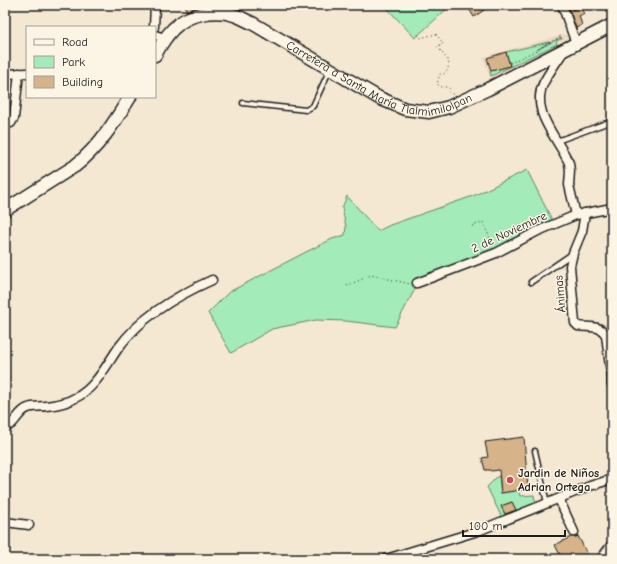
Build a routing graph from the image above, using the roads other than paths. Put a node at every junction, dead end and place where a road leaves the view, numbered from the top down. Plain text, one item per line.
1 (155, 5) edge
2 (562, 5) edge
3 (612, 25) edge
4 (154, 26) edge
5 (160, 36) edge
6 (576, 43) junction
7 (565, 50) junction
8 (156, 51) edge
9 (330, 69) junction
10 (23, 73) edge
11 (5, 74) edge
12 (129, 98) edge
13 (243, 103) dead end
14 (612, 121) edge
15 (5, 122) edge
16 (557, 141) junction
17 (612, 208) edge
18 (5, 210) edge
19 (585, 213) junction
20 (576, 215) junction
21 (573, 253) junction
22 (212, 280) dead end
23 (531, 282) dead end
24 (416, 283) road end
25 (612, 374) edge
26 (612, 385) edge
27 (5, 427) edge
28 (535, 452) dead end
29 (612, 479) edge
30 (559, 499) junction
31 (547, 503) junction
32 (5, 522) edge
33 (29, 525) dead end
34 (574, 532) dead end
35 (612, 544) edge
36 (386, 559) edge
37 (601, 559) edge

1 - 4 street
2 - 6 street
3 - 6 main road, Carretera a Santa María Tlalmimilolpan
5 - 8 main road, Carretera a Santa María Tlalmimilolpan
5 - 9 main road, Carretera a Santa María Tlalmimilolpan
6 - 7 main road, Carretera a Santa María Tlalmimilolpan
7 - 9 main road, Carretera a Santa María Tlalmimilolpan
7 - 16 street
9 - 13 lane
10 - 11 street
10 - 15 street
12 - 18 main road
14 - 16 lane
16 - 20 street
17 - 19 street, 2 de Noviembre
19 - 20 street, 2 de Noviembre
19 - 21 street, Ánimas
20 - 24 street, 2 de Noviembre
21 - 23 lane
21 - 25 street, Ánimas
22 - 27 street
25 - 26 street
28 - 31 lane
29 - 30 street
30 - 31 street
30 - 34 street
31 - 36 street
32 - 33 street
35 - 37 street

